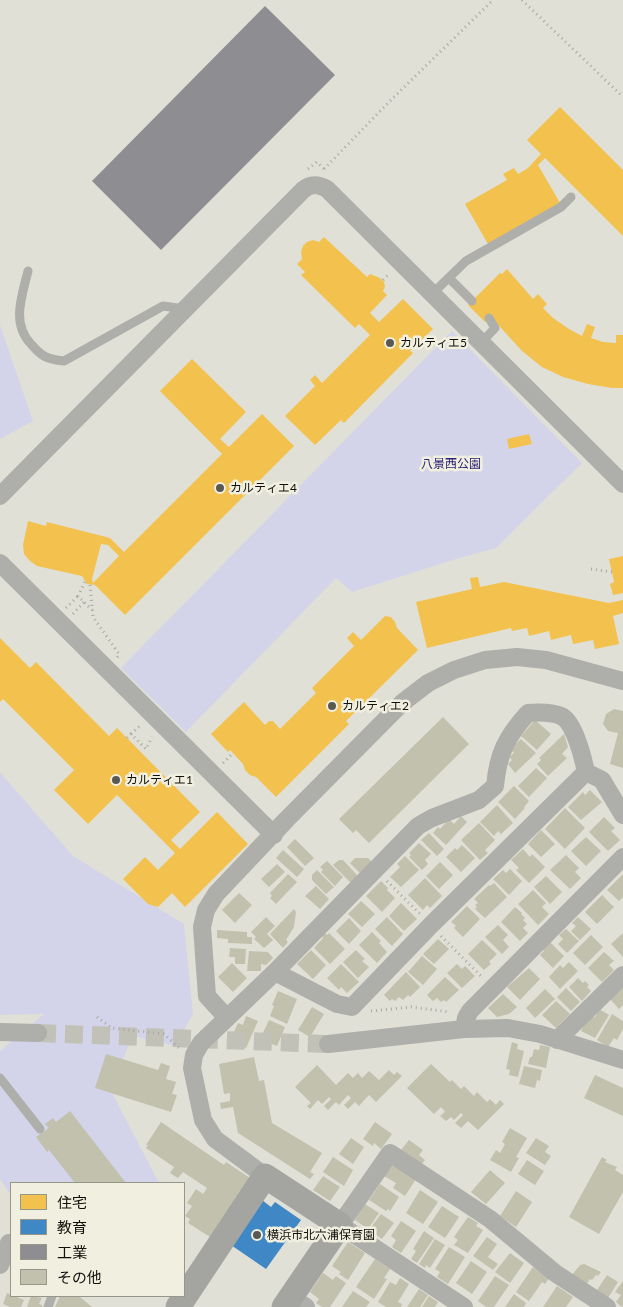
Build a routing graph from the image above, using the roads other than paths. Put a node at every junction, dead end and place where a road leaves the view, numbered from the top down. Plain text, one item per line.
1 (571, 196) dead end
2 (28, 271) dead end
3 (449, 278) junction
4 (432, 294) junction
5 (472, 301) dead end
6 (186, 309) junction
7 (489, 318) dead end
8 (481, 343) junction
9 (620, 476) edge
10 (0, 496) edge
11 (0, 563) edge
12 (623, 681) edge
13 (586, 772) junction
14 (623, 815) edge
15 (274, 834) junction
16 (623, 857) edge
17 (275, 972) junction
18 (623, 975) edge
19 (227, 1018) junction
20 (464, 1029) junction
21 (0, 1032) edge
22 (38, 1033) tunnel mouth
23 (558, 1040) junction
24 (328, 1044) tunnel mouth
25 (623, 1060) edge
26 (0, 1078) edge
27 (40, 1129) dead end
28 (265, 1176) junction
29 (340, 1226) junction
30 (10, 1243) edge
31 (0, 1264) edge
32 (185, 1296) edge
33 (294, 1304) edge
34 (464, 1307) edge
35 (607, 1307) edge

1 - 3 lane
2 - 6 lane
3 - 4 lane
3 - 5 lane
4 - 6 street
4 - 8 street
6 - 10 street
7 - 8 lane
8 - 9 street
11 - 15 street
12 - 15 street
13 - 14 street
13 - 17 street
13 - 17 street
15 - 19 street
16 - 20 street
17 - 19 street
18 - 23 street
19 - 28 street
20 - 23 street
20 - 24 street
21 - 22 street
23 - 25 street
26 - 27 lane
28 - 29 street
28 - 32 street
29 - 33 street
29 - 34 street
29 - 35 street
30 - 31 street

